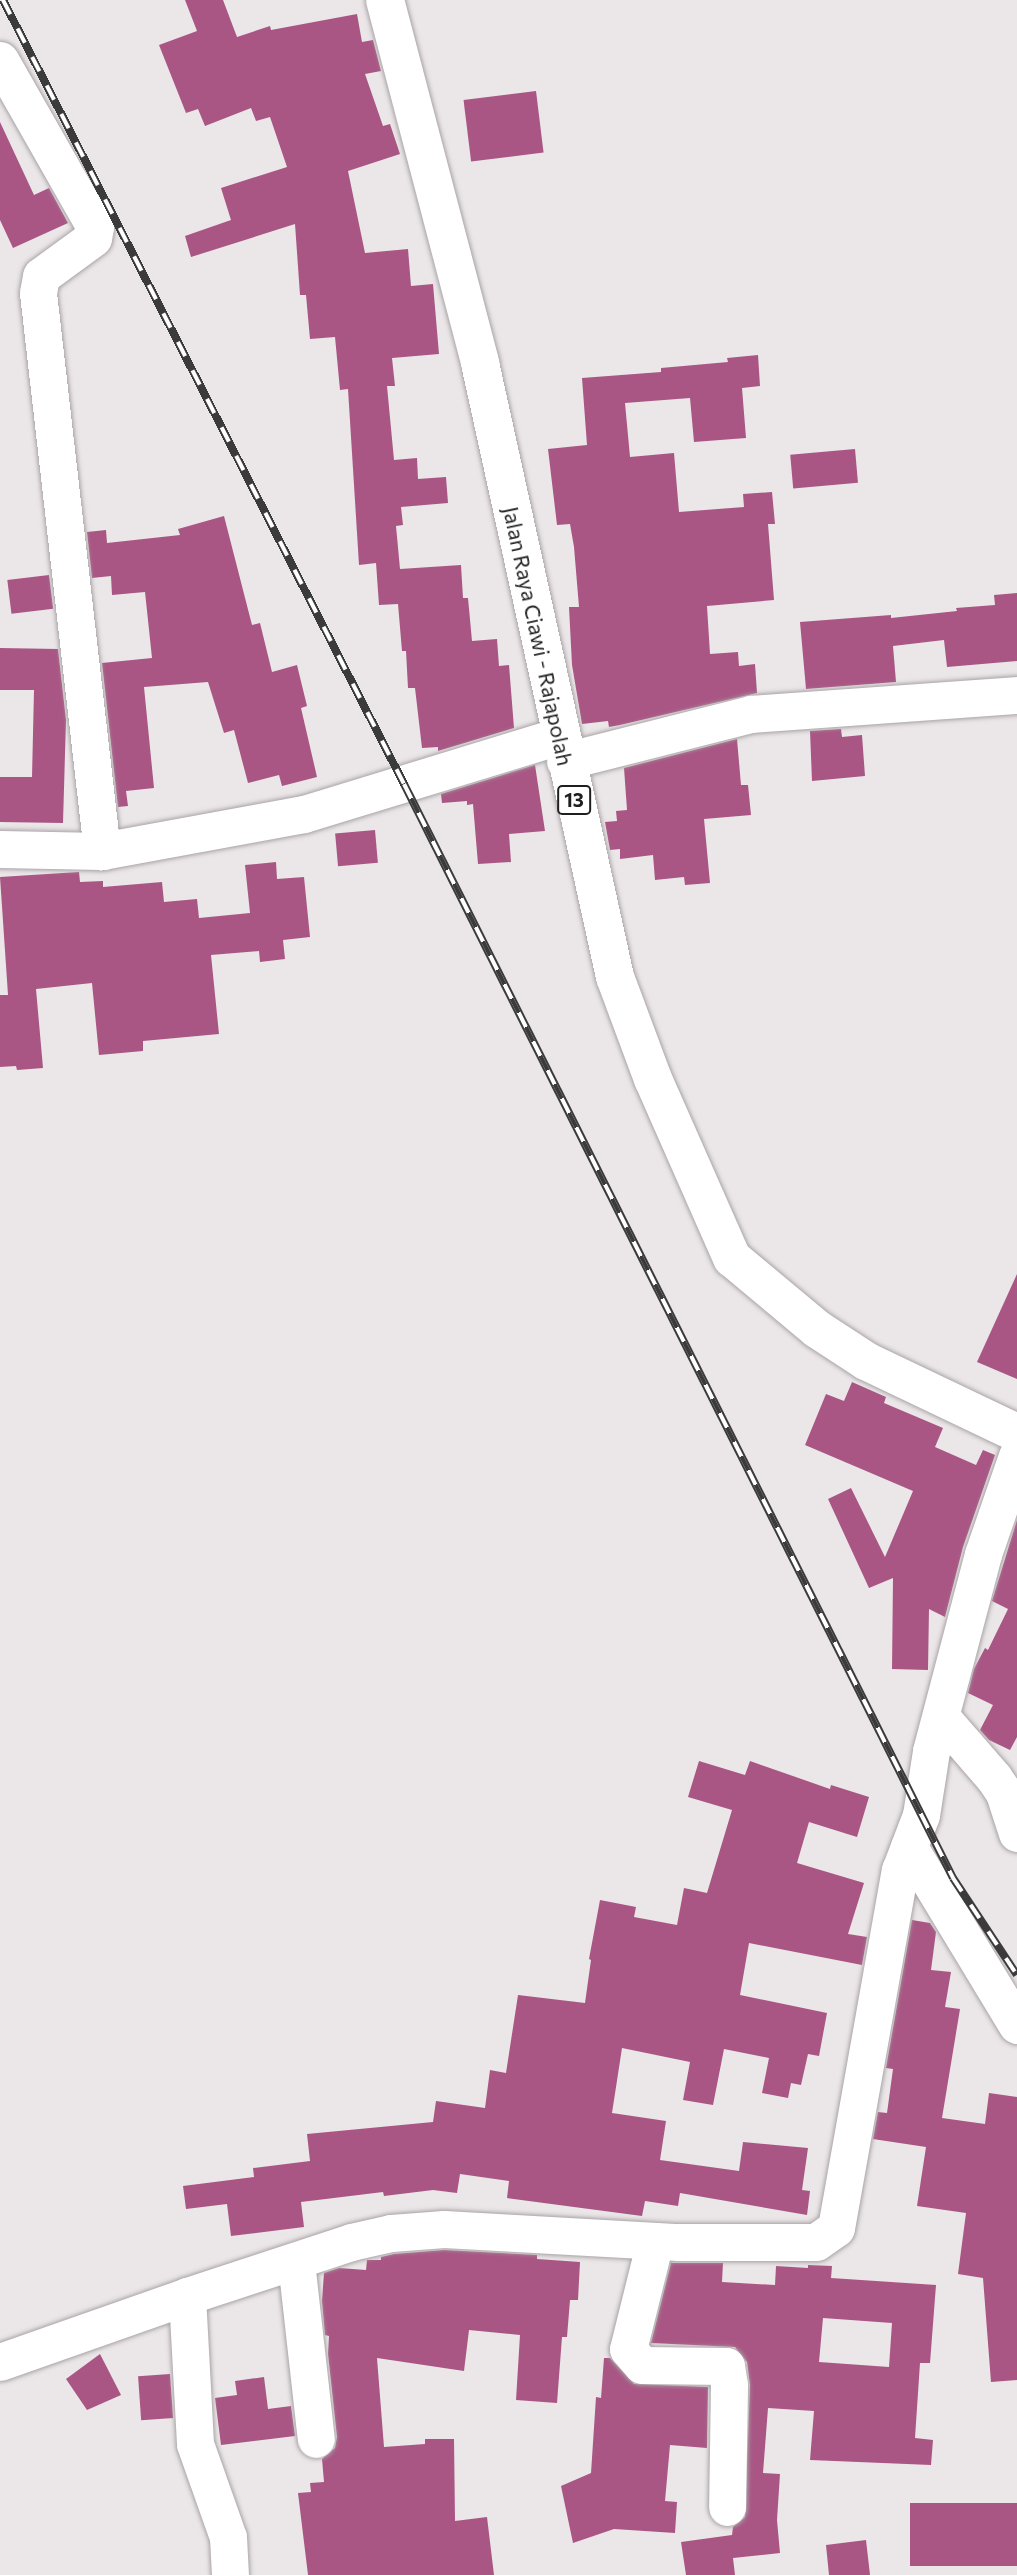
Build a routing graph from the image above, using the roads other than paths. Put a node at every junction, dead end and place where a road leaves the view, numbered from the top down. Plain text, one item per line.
1 (384, 0) edge
2 (0, 60) edge
3 (1017, 695) edge
4 (562, 748) junction
5 (0, 849) edge
6 (102, 851) junction
7 (1017, 1433) edge
8 (1017, 1456) edge
9 (942, 1718) junction
10 (1017, 1833) edge
11 (909, 1847) junction
12 (1017, 2025) edge
13 (654, 2241) junction
14 (296, 2262) junction
15 (187, 2296) junction
16 (0, 2362) edge
17 (316, 2439) dead end
18 (727, 2507) dead end
19 (230, 2575) edge

1 - 4 highway, Jalan Raya Ciawi - Rajapolah / 13
2 - 6 street
3 - 4 street
4 - 6 street
4 - 7 highway, Jalan Raya Ciawi - Rajapolah / 13
5 - 6 street
8 - 9 street
9 - 10 street
9 - 11 street
11 - 12 street
11 - 13 street
13 - 14 street
13 - 18 street
14 - 15 street
14 - 17 street
15 - 16 street
15 - 19 street

